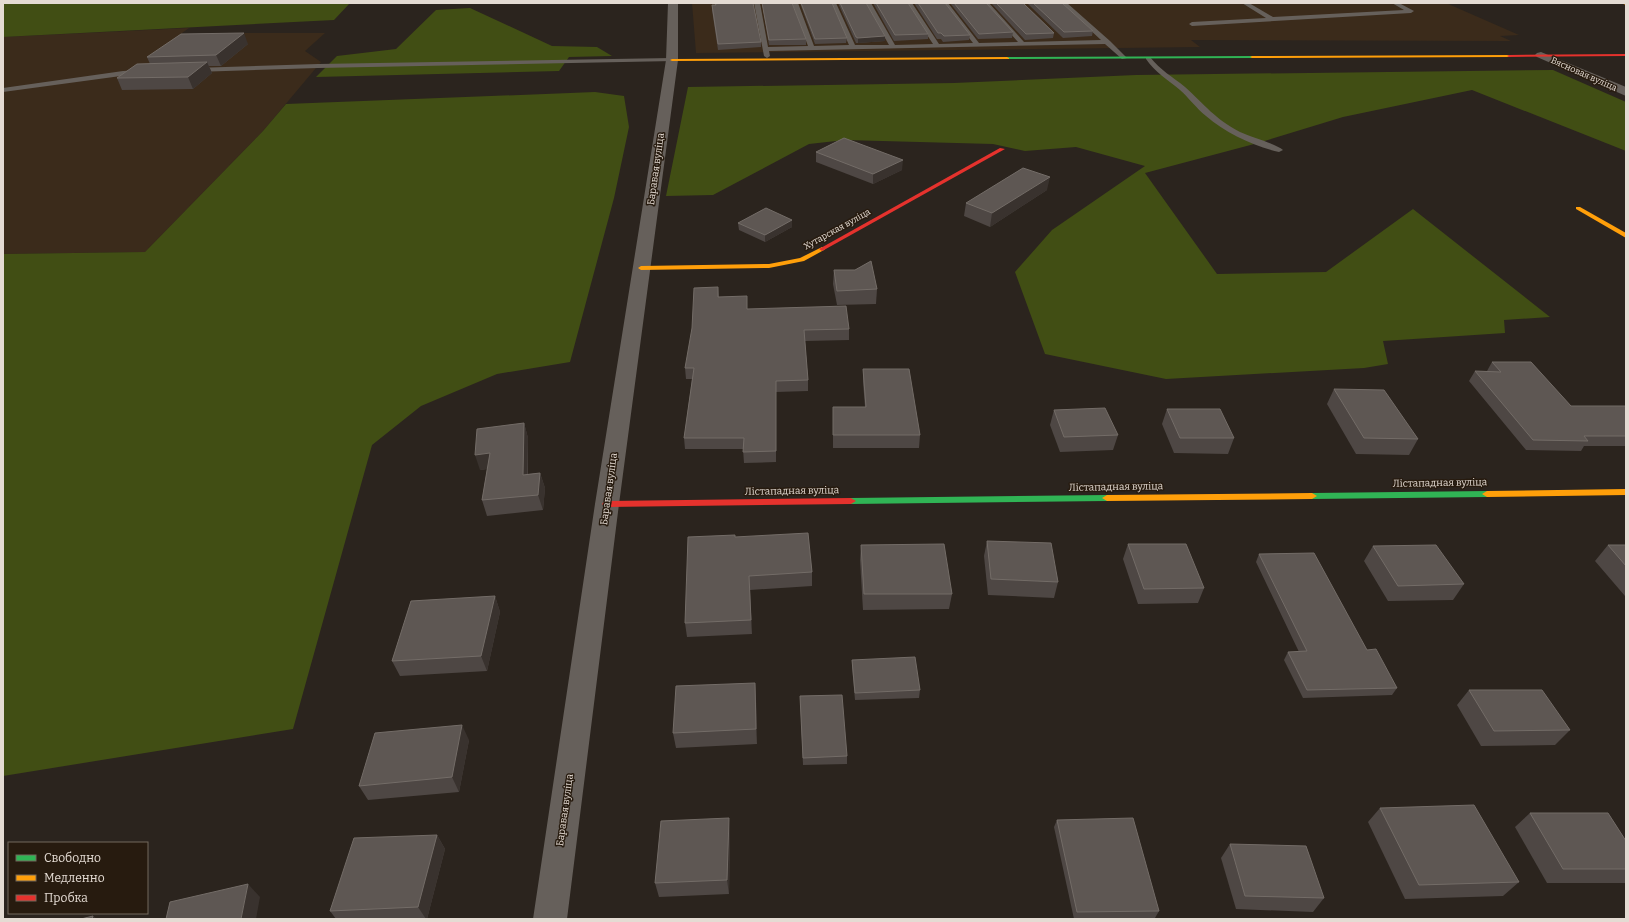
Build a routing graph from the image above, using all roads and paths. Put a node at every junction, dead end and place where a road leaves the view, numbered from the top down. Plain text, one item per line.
1 (673, 3) edge
2 (757, 3) edge
3 (795, 3) edge
4 (833, 3) edge
5 (868, 3) edge
6 (909, 3) edge
7 (945, 3) edge
8 (986, 3) edge
9 (1064, 3) edge
10 (1245, 3) edge
11 (1395, 3) edge
12 (1623, 3) edge
13 (1626, 4) edge
14 (1272, 19) junction
15 (1192, 24) dead end
16 (1058, 38) dead end
17 (1108, 42) junction
18 (1063, 43) junction
19 (1023, 44) junction
20 (978, 45) junction
21 (894, 46) junction
22 (938, 46) junction
23 (853, 47) junction
24 (812, 48) junction
25 (766, 49) junction
26 (1541, 55) junction
27 (1626, 55) edge
28 (1124, 58) junction
29 (1148, 58) junction
30 (767, 59) junction
31 (672, 60) junction
32 (184, 70) edge
33 (145, 72) edge
34 (3, 90) edge
35 (1626, 92) edge
36 (1002, 149) dead end
37 (1279, 150) dead end
38 (1578, 208) dead end
39 (1626, 236) edge
40 (641, 268) junction
41 (1626, 492) edge
42 (606, 504) junction
43 (550, 919) edge

1 - 31 street, Баравая вуліца
2 - 25 lane
3 - 24 lane
4 - 23 lane
5 - 21 lane
6 - 22 lane
7 - 20 lane
8 - 19 lane
9 - 17 lane
10 - 14 lane
11 - 14 lane
12 - 13 street
14 - 15 lane
16 - 18 lane
17 - 18 lane
17 - 28 lane
18 - 19 lane
19 - 20 lane
20 - 22 lane
21 - 22 lane
21 - 23 lane
23 - 24 lane
24 - 25 lane
25 - 30 lane
26 - 27 street
26 - 29 street
26 - 35 street, Вясновая вуліца
28 - 29 street
28 - 30 street
29 - 37 lane
30 - 31 street
31 - 32 lane
31 - 40 street, Баравая вуліца
33 - 34 lane
36 - 40 street, Хутарская вуліца
38 - 39 street
40 - 42 street, Баравая вуліца
41 - 42 street, Лістападная вуліца
42 - 43 street, Баравая вуліца

